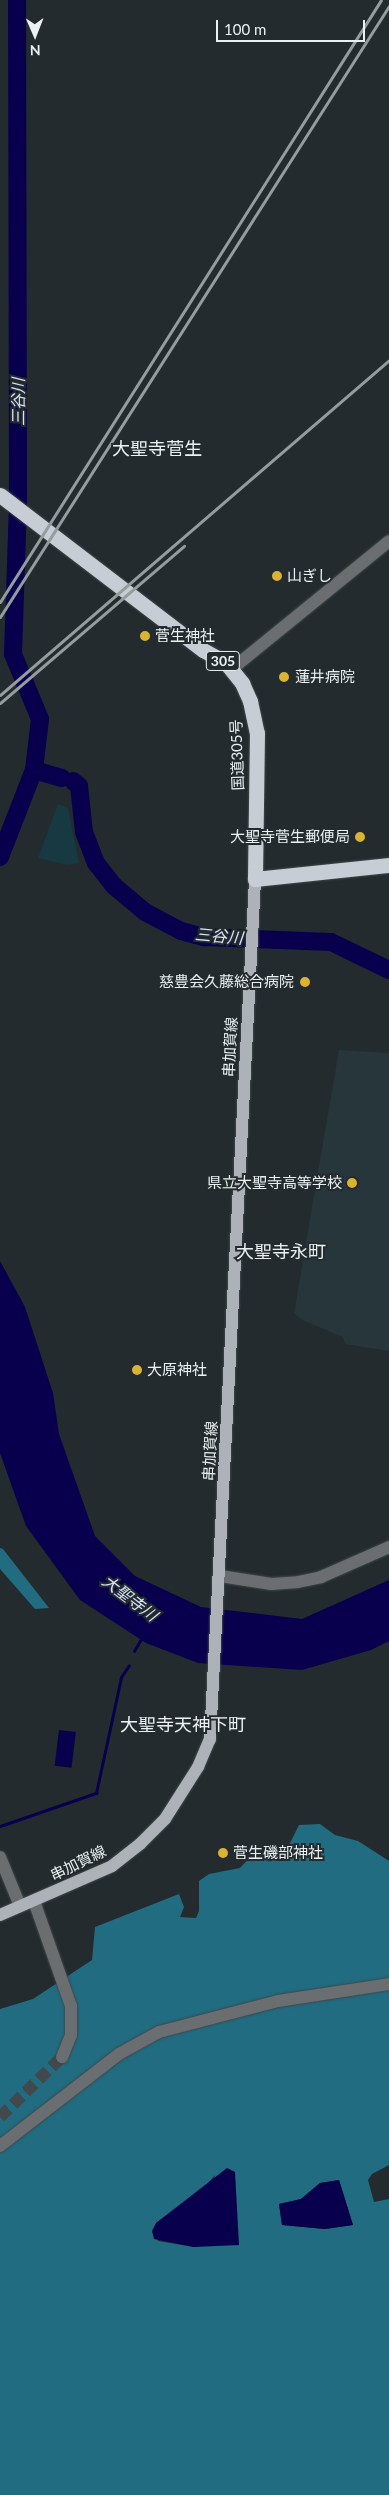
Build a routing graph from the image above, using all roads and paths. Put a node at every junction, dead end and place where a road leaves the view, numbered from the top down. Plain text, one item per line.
1 (0, 496) edge
2 (389, 541) edge
3 (233, 668) junction
4 (389, 865) edge
5 (254, 879) junction
6 (389, 1547) edge
7 (220, 1579) junction
8 (0, 1857) edge
9 (34, 1901) junction
10 (20, 1906) junction
11 (0, 1915) edge
12 (389, 1984) edge
13 (62, 2057) tunnel mouth
14 (0, 2146) edge

1 - 3 highway, 305
2 - 3 street
3 - 5 highway, 国道305号 / 305
4 - 5 highway
5 - 7 main road, 串加賀線
6 - 7 street
7 - 9 main road, 串加賀線
8 - 10 street
9 - 10 main road, 串加賀線
9 - 13 street
10 - 11 main road, 串加賀線
12 - 14 street

